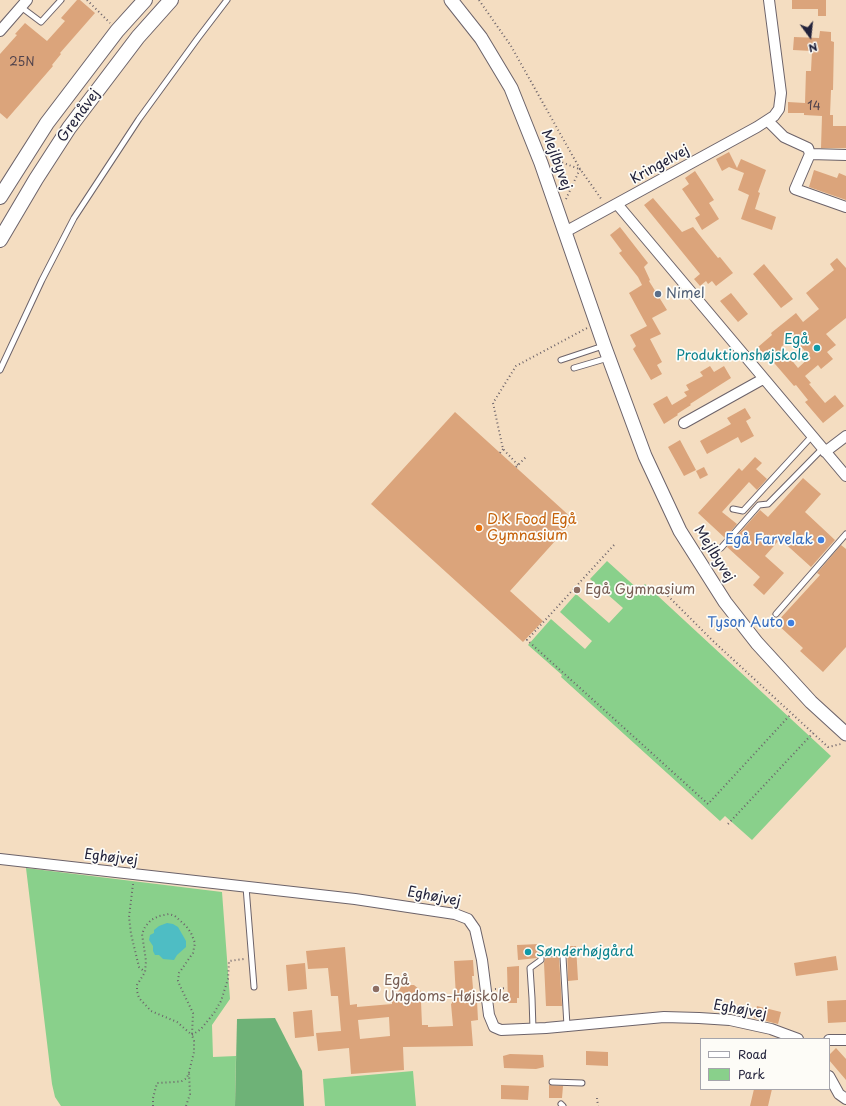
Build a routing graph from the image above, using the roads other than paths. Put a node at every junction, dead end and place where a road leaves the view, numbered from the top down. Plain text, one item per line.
1 (61, 0) edge
2 (145, 0) edge
3 (171, 0) edge
4 (227, 0) edge
5 (451, 0) edge
6 (769, 0) edge
7 (24, 4) edge
8 (0, 31) edge
9 (768, 121) junction
10 (810, 154) junction
11 (846, 155) edge
12 (0, 197) edge
13 (613, 207) junction
14 (846, 207) edge
15 (565, 232) junction
16 (0, 240) edge
17 (606, 351) junction
18 (561, 360) dead end
19 (574, 368) dead end
20 (0, 370) edge
21 (763, 379) junction
22 (684, 423) dead end
23 (812, 436) junction
24 (846, 436) edge
25 (824, 451) junction
26 (846, 476) edge
27 (733, 509) dead end
28 (846, 534) edge
29 (721, 548) dead end
30 (776, 614) dead end
31 (846, 734) edge
32 (0, 859) edge
33 (246, 887) junction
34 (254, 987) dead end
35 (567, 1026) junction
36 (533, 1029) junction
37 (795, 1038) edge
38 (830, 1040) edge
39 (846, 1040) edge
40 (830, 1078) edge
41 (552, 1082) dead end
42 (582, 1083) dead end
43 (846, 1099) edge

1 - 7 lane
2 - 12 main road, Grenåvej
3 - 16 main road, Grenåvej
4 - 20 lane
5 - 15 street, Mejlbyvej
6 - 9 street, Kringelvej
7 - 8 street
9 - 10 street
9 - 13 street, Kringelvej
10 - 11 street
10 - 14 street
13 - 15 street, Kringelvej
13 - 21 street
15 - 17 street, Mejlbyvej
17 - 18 lane
17 - 19 lane
17 - 31 street, Mejlbyvej
21 - 22 street
21 - 23 street
23 - 25 street
23 - 27 lane
24 - 25 street
25 - 26 street
25 - 29 lane
28 - 30 lane
32 - 33 street, Eghøjvej
33 - 34 lane
33 - 36 street, Eghøjvej
35 - 36 street, Eghøjvej
35 - 36 lane
35 - 37 street, Eghøjvej
38 - 39 street
40 - 43 street
41 - 42 lane

